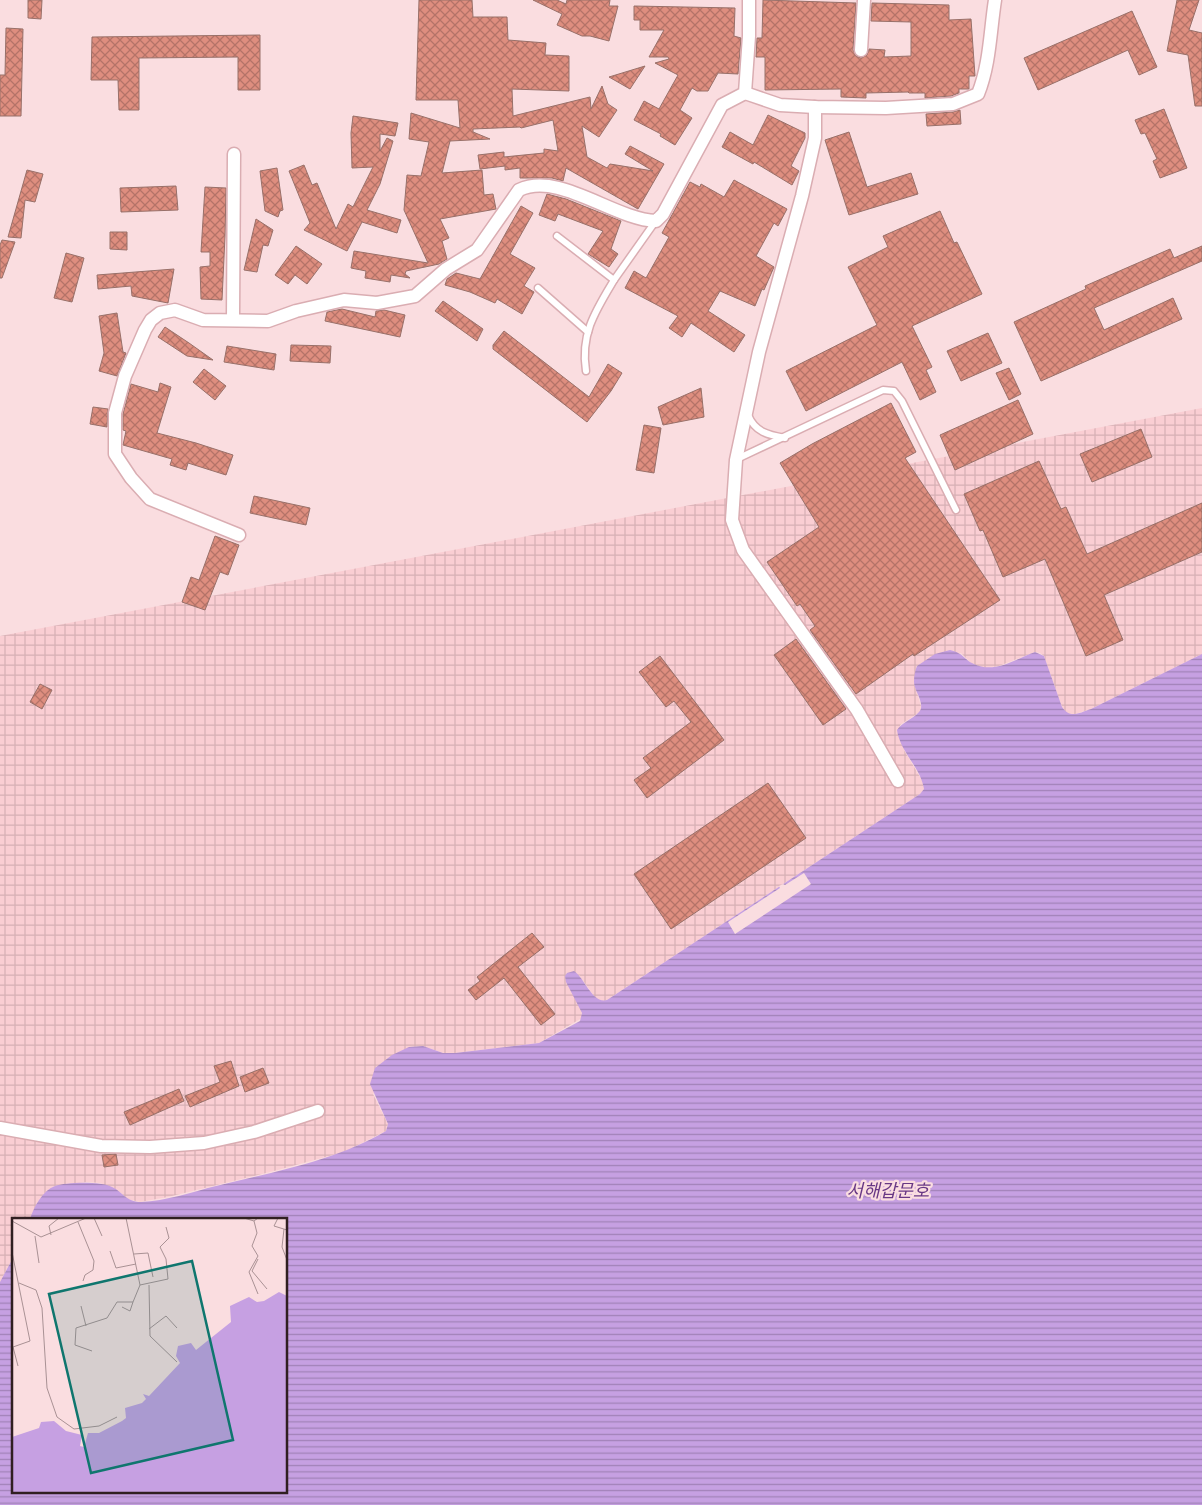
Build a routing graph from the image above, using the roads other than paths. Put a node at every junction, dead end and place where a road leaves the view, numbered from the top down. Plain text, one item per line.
1 (749, 0) edge
2 (864, 0) edge
3 (995, 0) edge
4 (861, 50) dead end
5 (745, 92) junction
6 (815, 107) junction
7 (234, 154) dead end
8 (656, 220) junction
9 (557, 236) dead end
10 (614, 280) junction
11 (538, 288) dead end
12 (232, 319) junction
13 (588, 332) junction
14 (586, 370) dead end
15 (746, 412) junction
16 (785, 438) junction
17 (736, 460) junction
18 (956, 510) dead end
19 (239, 535) dead end
20 (898, 781) dead end
21 (318, 1112) dead end
22 (0, 1128) edge

1 - 5 street
2 - 4 street
3 - 6 street
5 - 6 street
5 - 8 street
6 - 15 street
7 - 12 street
8 - 10 lane
8 - 12 street
9 - 10 lane
10 - 13 lane
11 - 13 lane
12 - 19 street
13 - 14 lane
15 - 16 lane
15 - 17 street
16 - 17 lane
16 - 18 lane
17 - 20 street
21 - 22 street

